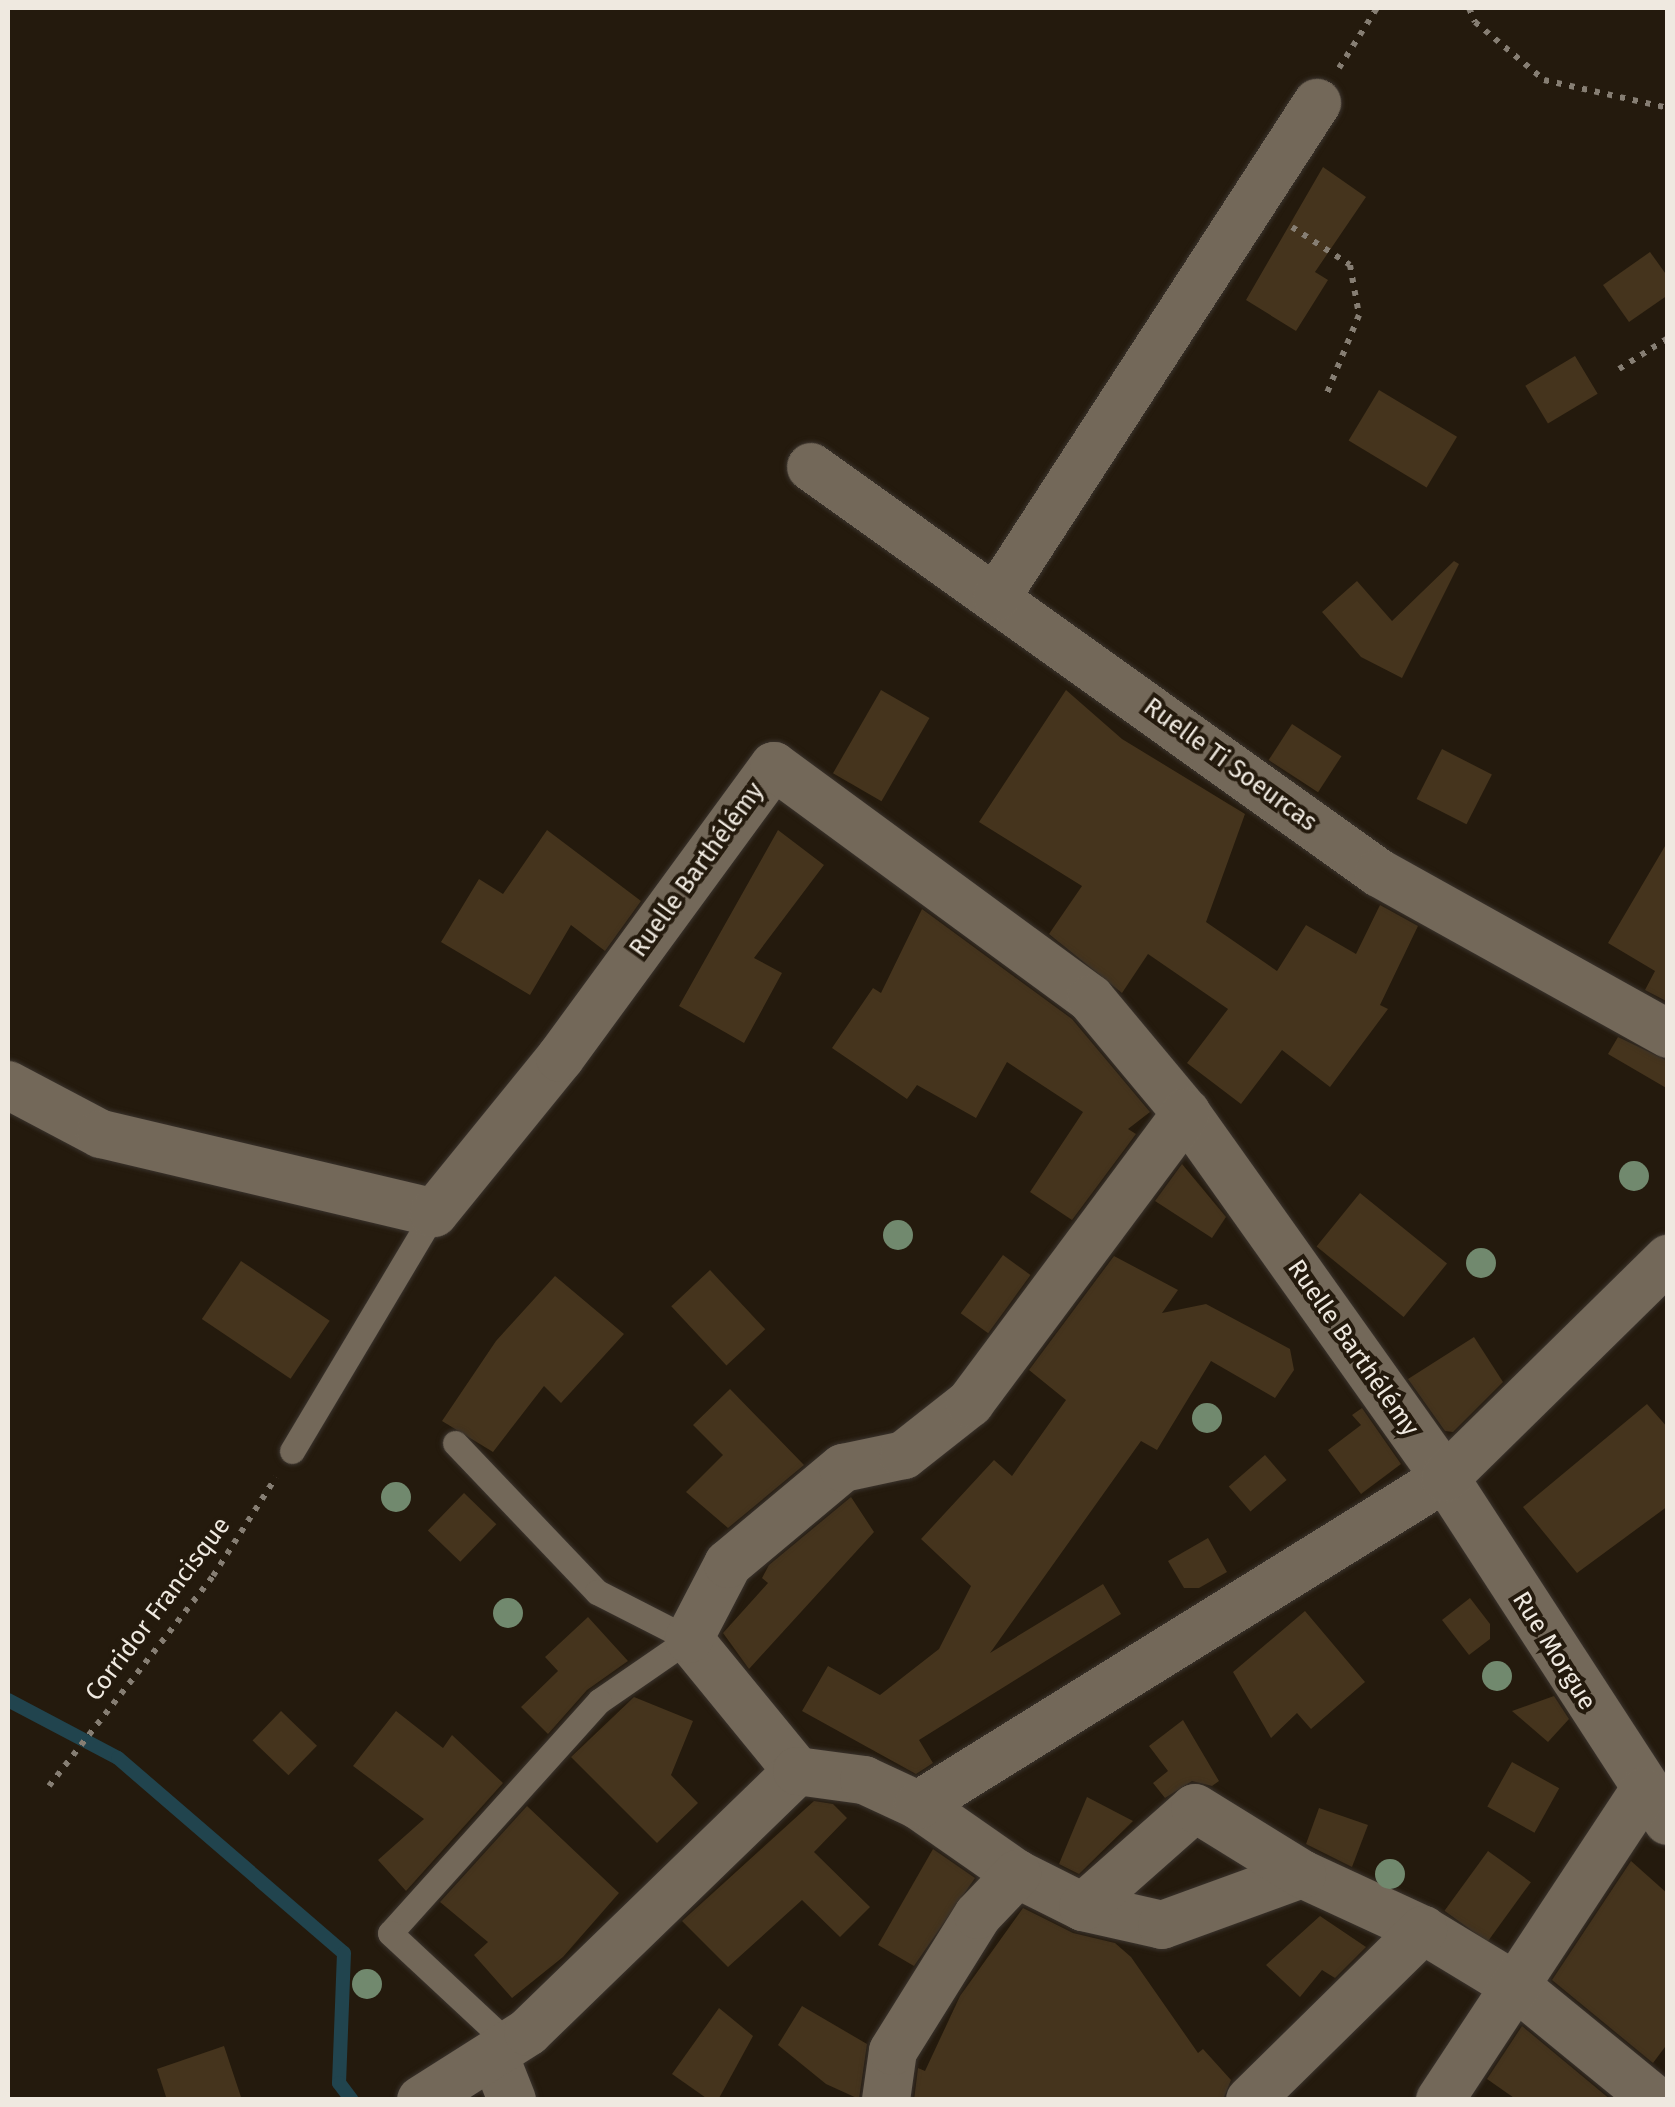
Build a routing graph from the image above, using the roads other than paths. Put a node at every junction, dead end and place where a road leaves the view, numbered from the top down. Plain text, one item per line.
1 (1317, 103) road end
2 (811, 467) dead end
3 (996, 596) junction
4 (1668, 1034) edge
5 (8, 1085) edge
6 (1186, 1113) junction
7 (434, 1212) junction
8 (1668, 1259) edge
9 (455, 1443) dead end
10 (292, 1451) road end
11 (1445, 1478) junction
12 (689, 1639) junction
13 (797, 1770) junction
14 (918, 1805) junction
15 (1655, 1806) edge
16 (1017, 1874) junction
17 (1302, 1874) junction
18 (1083, 1907) junction
19 (1424, 1930) junction
20 (1517, 1987) junction
21 (513, 2055) edge
22 (421, 2100) edge
23 (886, 2100) edge
24 (1250, 2100) edge
25 (1440, 2100) edge
26 (1655, 2100) edge

1 - 3 street
2 - 3 street, Ruelle Ti Soeurcas
3 - 4 street, Ruelle Ti Soeurcas
5 - 7 street
6 - 7 street, Ruelle Barthélémy
6 - 11 street, Ruelle Barthélémy
6 - 12 street
7 - 10 lane
8 - 11 street
9 - 12 lane
11 - 14 street
11 - 15 street, Rue Morgue
12 - 13 street
12 - 21 lane
13 - 14 street
13 - 21 street
14 - 16 street
15 - 20 street
16 - 18 street
16 - 23 street
17 - 18 street
17 - 18 street
17 - 19 street
19 - 20 street
19 - 24 street
20 - 25 street
20 - 26 street
21 - 22 street

